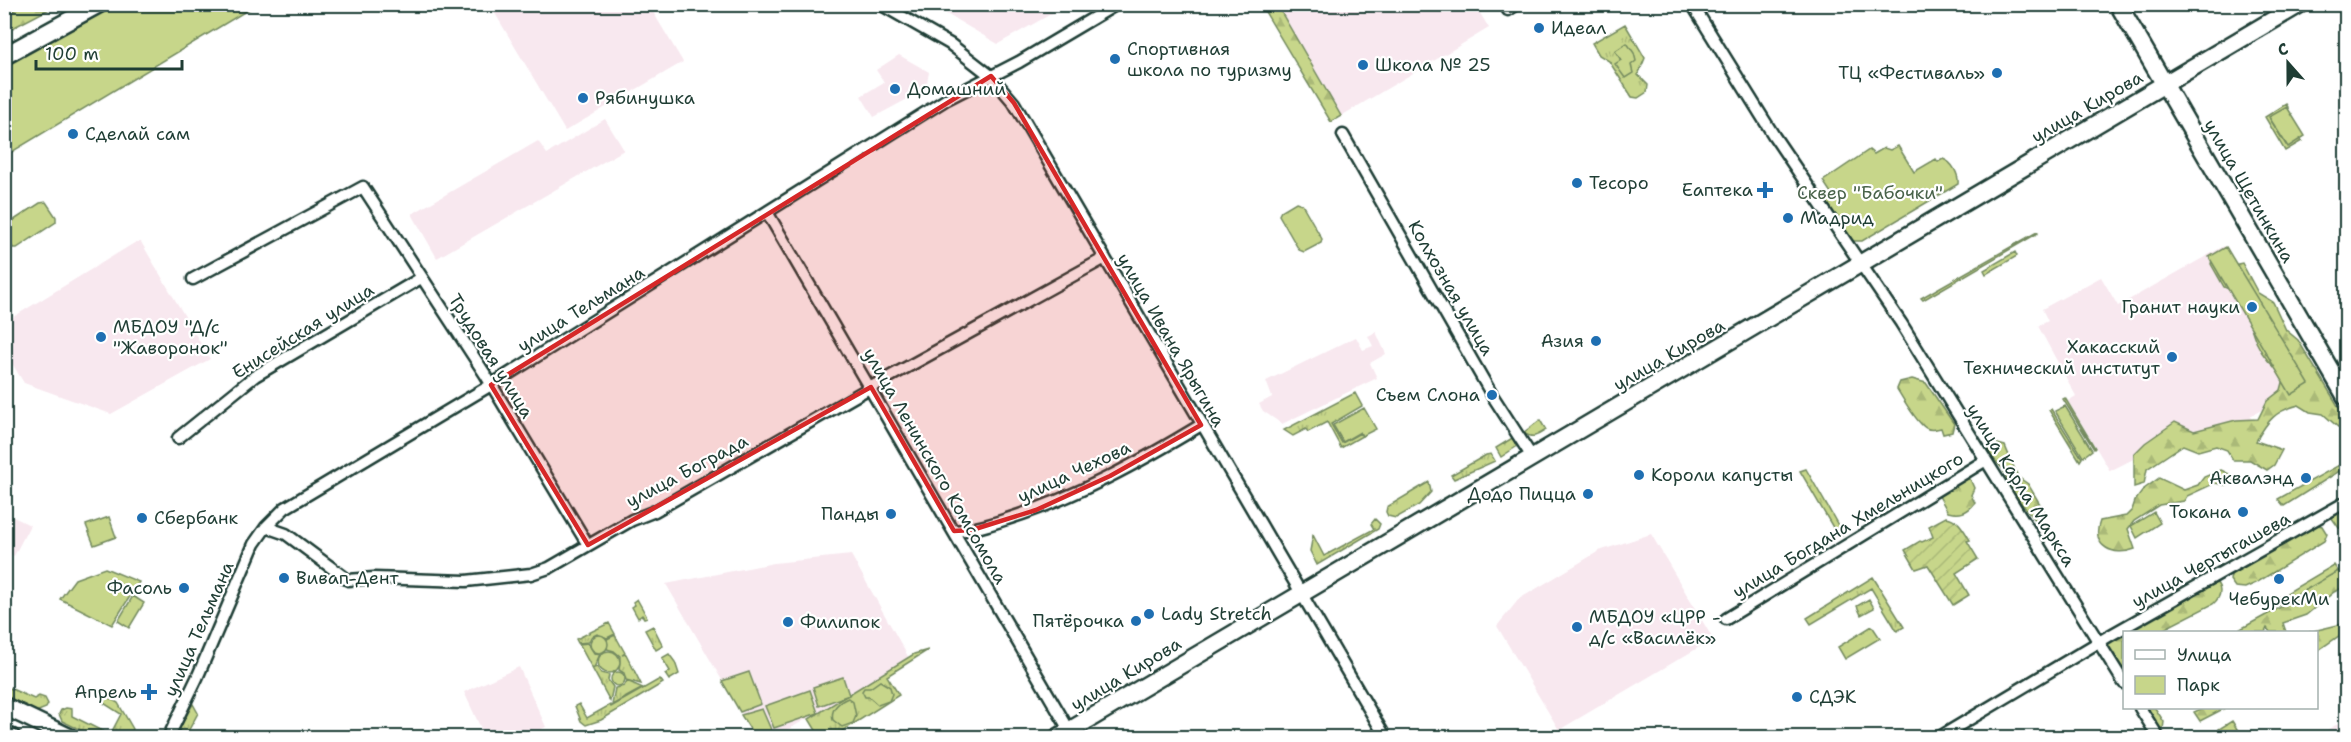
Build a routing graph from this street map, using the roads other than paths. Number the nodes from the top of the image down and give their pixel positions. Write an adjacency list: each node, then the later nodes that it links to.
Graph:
1 (99, 4): 7 (main road)
2 (880, 4): 8 (street, улица Ивана Ярыгина)
3 (1117, 4): 8 (street, улица Тельмана)
4 (1692, 4): 13 (street, улица Карла Маркса)
5 (2118, 4): 9 (main road, улица Щетинкина)
6 (2300, 4): 9 (main road, улица Кирова)
7 (4, 56)
8 (991, 76): 11 (street, улица Тельмана); 12 (street, улица Ивана Ярыгина)
9 (2165, 84): 13 (main road, улица Кирова); 18 (main road, улица Щетинкина)
10 (1343, 135): 21 (street, Колхозная улица)
11 (767, 212): 16 (street, улица Тельмана); 17 (street, улица Ленинского Комсомола)
12 (1105, 258): 17 (street, улица Бограда); 19 (street, улица Ивана Ярыгина)
13 (1861, 264): 21 (main road, улица Кирова); 22 (street, улица Карла Маркса)
14 (421, 278): 15 (street, Трудовая улица); 16 (street, Трудовая улица); 20 (street, Енисейская улица)
15 (193, 279)
16 (492, 385): 24 (street, улица Тельмана); 26 (street, Трудовая улица)
17 (871, 387): 25 (street, улица Ленинского Комсомола); 26 (street, улица Бограда)
18 (2346, 396)
19 (1201, 425): 25 (street, улица Чехова); 27 (street, улица Ивана Ярыгина)
20 (178, 438)
21 (1532, 457): 27 (main road, улица Кирова)
22 (1986, 460): 28 (street, улица Богдана Хмельницкого); 29 (street, улица Карла Маркса)
23 (2346, 502): 29 (street, улица Чертыгашева)
24 (266, 527): 26 (street, улица Бограда); 37 (street, улица Тельмана)
25 (954, 531): 34 (street, улица Ленинского Комсомола)
26 (588, 545)
27 (1301, 593): 34 (main road, улица Кирова); 38 (street, улица Ивана Ярыгина)
28 (1726, 619)
29 (2099, 642): 30 (street, улица Карла Маркса); 39 (street, улица Чертыгашева)
30 (2123, 681)
31 (4, 706): 36 (main road)
32 (2141, 709): 40 (street)
33 (4, 734): 35 (main road)
34 (1067, 735)
35 (12, 738)
36 (71, 738)
37 (168, 738)
38 (1386, 738)
39 (1938, 738)
40 (2159, 738)

